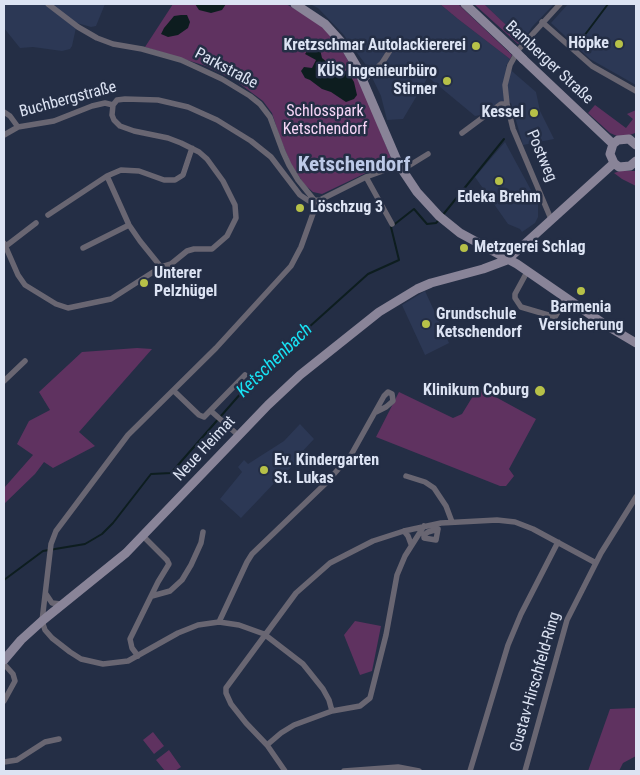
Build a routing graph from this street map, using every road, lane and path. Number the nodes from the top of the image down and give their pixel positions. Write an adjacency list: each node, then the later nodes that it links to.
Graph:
1 (48, 4): 24 (street, Parkstraße)
2 (295, 4): 7 (street)
3 (465, 4): 16 (street, Bamberger Straße, bridge)
4 (560, 4): 5 (street, Postweg)
5 (542, 22): 8 (street); 9 (street, Postweg)
6 (389, 52): 7 (street)
7 (363, 81): 21 (street)
8 (636, 91)
9 (507, 104): 13 (street); 26 (street, Postweg)
10 (113, 105): 12 (street, Buchbergstraße); 17 (street); 24 (street, Buchbergstraße)
11 (4, 112): 12 (street)
12 (18, 127): 14 (street, Buchbergstraße)
13 (462, 133)
14 (4, 135)
15 (635, 142): 16 (street)
16 (614, 144): 20 (street)
17 (192, 148): 22 (street); 34 (street)
18 (428, 154): 21 (street)
19 (636, 162): 20 (street)
20 (614, 163): 26 (street)
21 (401, 168): 23 (street); 32 (street)
22 (107, 176): 25 (street); 29 (street)
23 (366, 177): 24 (street); 28 (street)
24 (315, 201): 42 (street)
25 (48, 215)
26 (551, 219): 33 (street)
27 (36, 223): 30 (street)
28 (392, 224)
29 (129, 225): 31 (street); 34 (street)
30 (5, 245): 34 (street)
31 (83, 248)
32 (491, 251): 33 (street); 35 (street)
33 (507, 260): 35 (street, Neue Heimat); 36 (street)
34 (161, 267)
35 (490, 267): 45 (street, Neue Heimat)
36 (528, 272): 37 (street); 37 (street)
37 (566, 298): 38 (street)
38 (636, 343)
39 (25, 361): 41 (street)
40 (245, 375): 44 (street)
41 (4, 381)
42 (174, 391): 44 (street); 56 (street)
43 (376, 412): 60 (street)
44 (213, 413): 45 (street)
45 (238, 435): 52 (street, Neue Heimat)
46 (406, 476): 48 (street)
47 (636, 497): 55 (street, Gustav-Hirschfeld-Ring)
48 (452, 522): 49 (street); 53 (street)
49 (424, 526): 50 (street); 54 (street)
50 (404, 531): 54 (street); 61 (street)
51 (203, 532): 57 (street)
52 (143, 536): 57 (street); 58 (street, Neue Heimat)
53 (558, 542): 55 (street); 73 (street)
54 (411, 544): 66 (street)
55 (596, 563): 74 (street, Gustav-Hirschfeld-Ring)
56 (45, 593): 58 (street); 59 (street)
57 (152, 596): 62 (street)
58 (63, 604): 59 (street, Neue Heimat)
59 (42, 621): 62 (street); 63 (street, Neue Heimat)
60 (219, 622): 61 (street); 62 (street)
61 (264, 634): 66 (street); 68 (street)
62 (138, 656)
63 (4, 660)
64 (4, 664): 65 (street)
65 (4, 701)
66 (332, 712): 68 (street)
67 (60, 739): 69 (street)
68 (267, 745): 70 (street)
69 (4, 762)
70 (285, 771)
71 (344, 771): 72 (street)
72 (419, 771)
73 (470, 771)
74 (525, 771)

